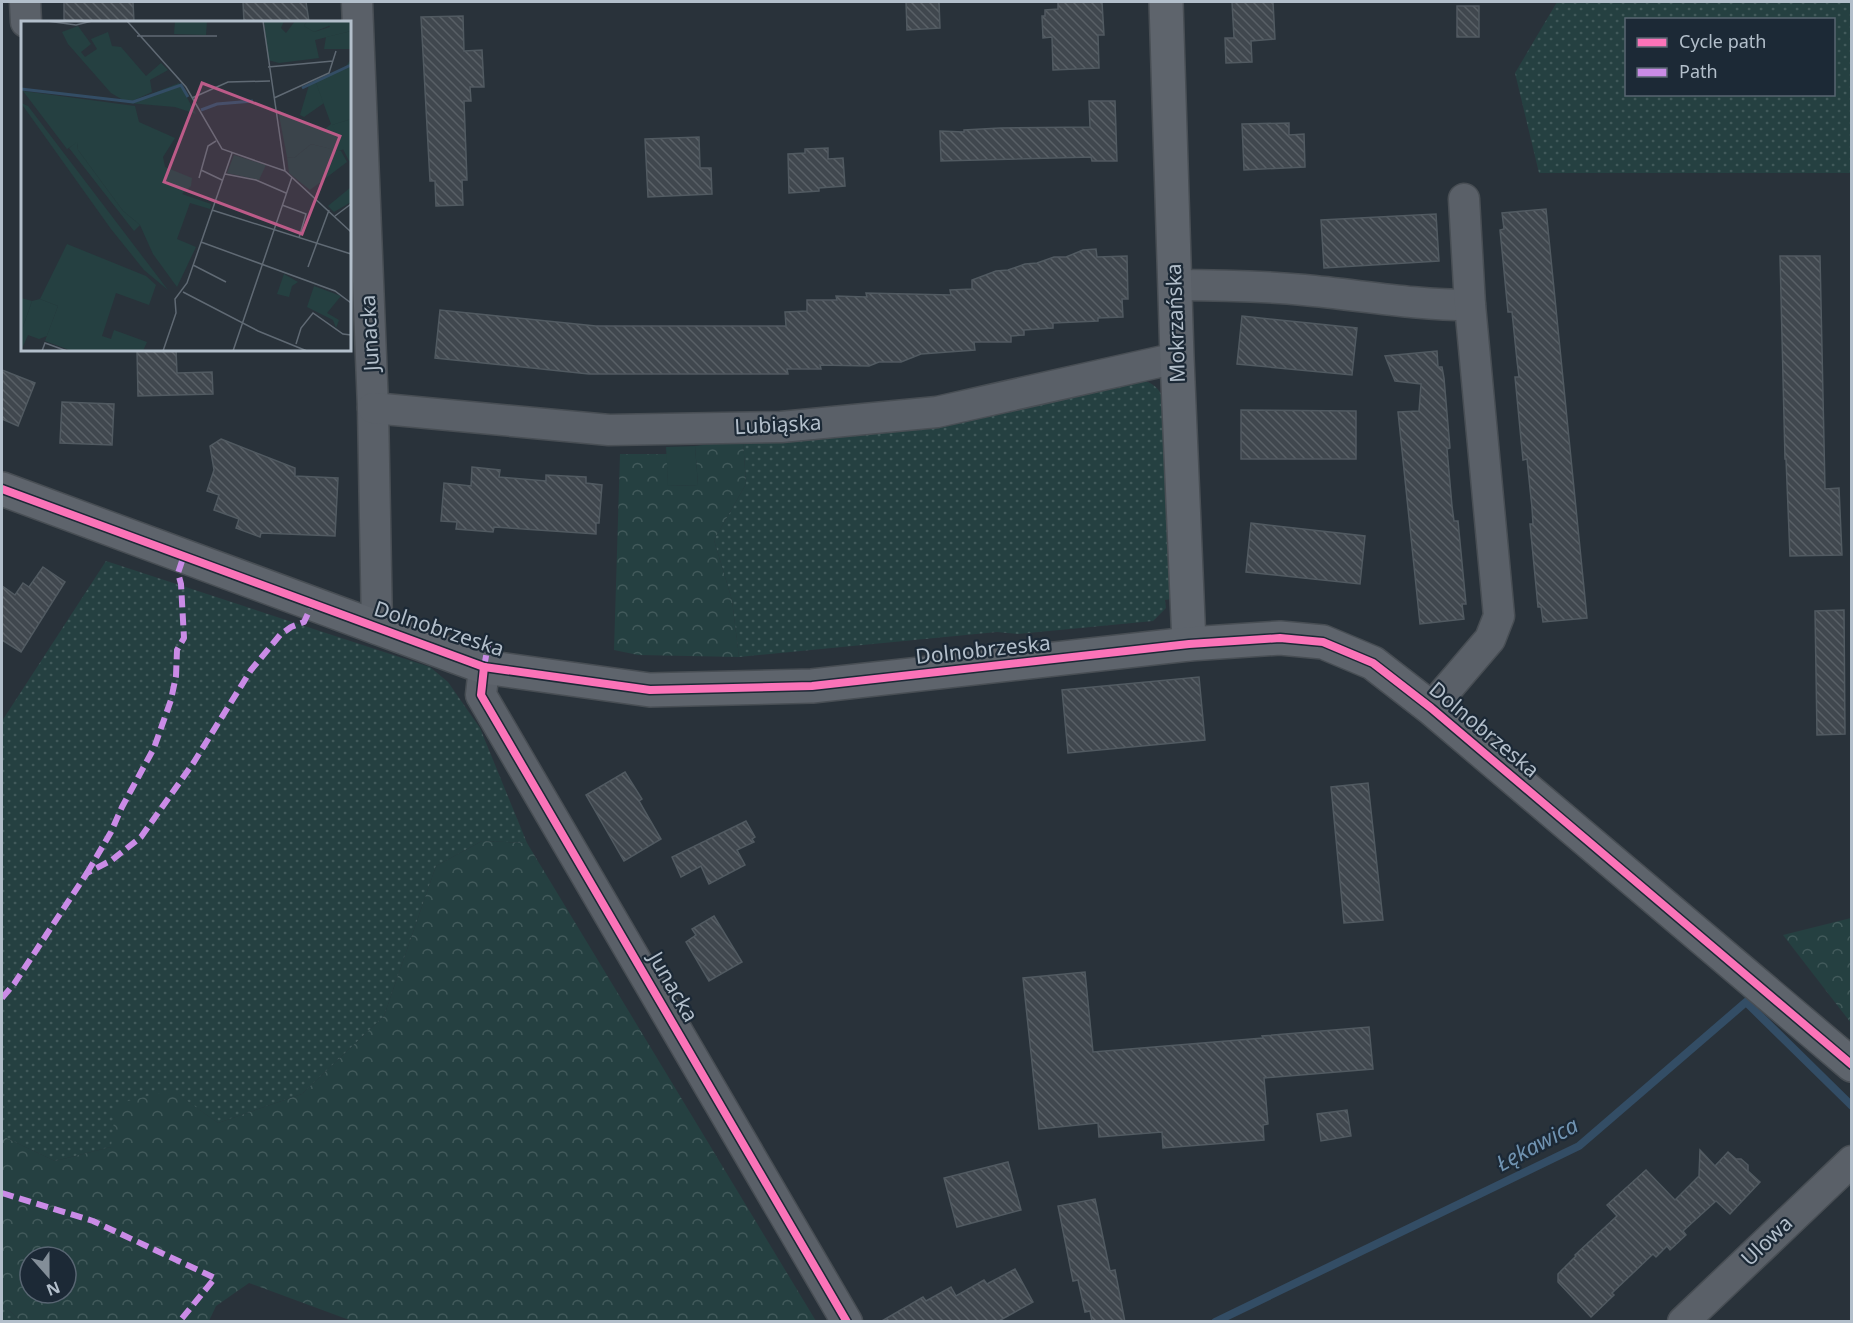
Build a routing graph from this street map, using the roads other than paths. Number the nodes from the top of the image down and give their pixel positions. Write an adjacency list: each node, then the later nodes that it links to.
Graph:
1 (25, 2): 4 (street)
2 (357, 2): 6 (street, Junacka)
3 (1166, 2): 7 (street, Mokrzańska)
4 (26, 21)
5 (1464, 199): 8 (street)
6 (358, 251): 10 (street, Junacka)
7 (1174, 285): 8 (street); 9 (street, Mokrzańska)
8 (1470, 305): 15 (street)
9 (1177, 358): 10 (street, Lubiąska); 13 (street, Mokrzańska)
10 (373, 408): 12 (street, Junacka)
11 (2, 489): 12 (street, Dolnobrzeska)
12 (378, 629): 14 (street, Dolnobrzeska)
13 (1189, 644): 14 (street, Dolnobrzeska); 15 (street, Dolnobrzeska)
14 (484, 667): 18 (street, Junacka)
15 (1431, 708): 16 (street, Dolnobrzeska)
16 (1851, 1065)
17 (1851, 1161): 19 (street, Ulowa)
18 (847, 1322)
19 (1683, 1322)

